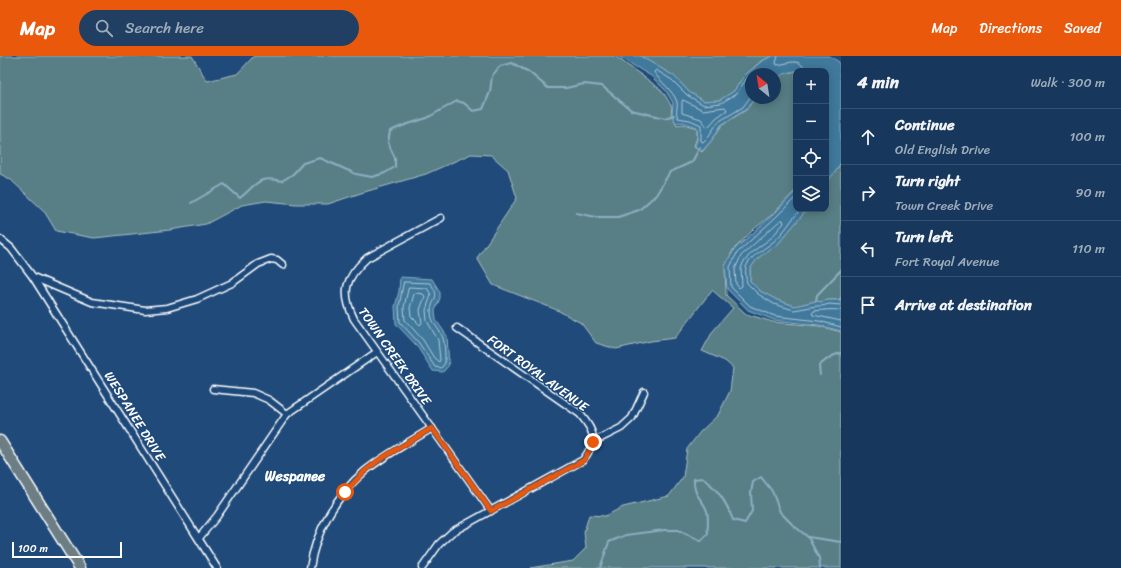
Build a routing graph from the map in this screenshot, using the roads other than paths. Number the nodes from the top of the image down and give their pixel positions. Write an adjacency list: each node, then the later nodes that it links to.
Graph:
1 (440, 218): 6 (street, TOWN CREEK DRIVE)
2 (0, 239): 4 (street, WESPANEE DRIVE)
3 (283, 265): 4 (street)
4 (33, 276): 14 (street, WESPANEE DRIVE)
5 (457, 328): 11 (street, FORT ROYAL AVENUE)
6 (377, 352): 9 (street); 10 (street, TOWN CREEK DRIVE)
7 (213, 389): 9 (street)
8 (644, 392): 11 (street)
9 (287, 414): 14 (street)
10 (432, 428): 13 (street, TOWN CREEK DRIVE); 17 (street)
11 (593, 442): 13 (street)
12 (1, 445): 15 (main road)
13 (491, 511): 18 (street)
14 (199, 538): 16 (street, WESPANEE DRIVE)
15 (80, 568)
16 (217, 568)
17 (310, 568)
18 (422, 568)

